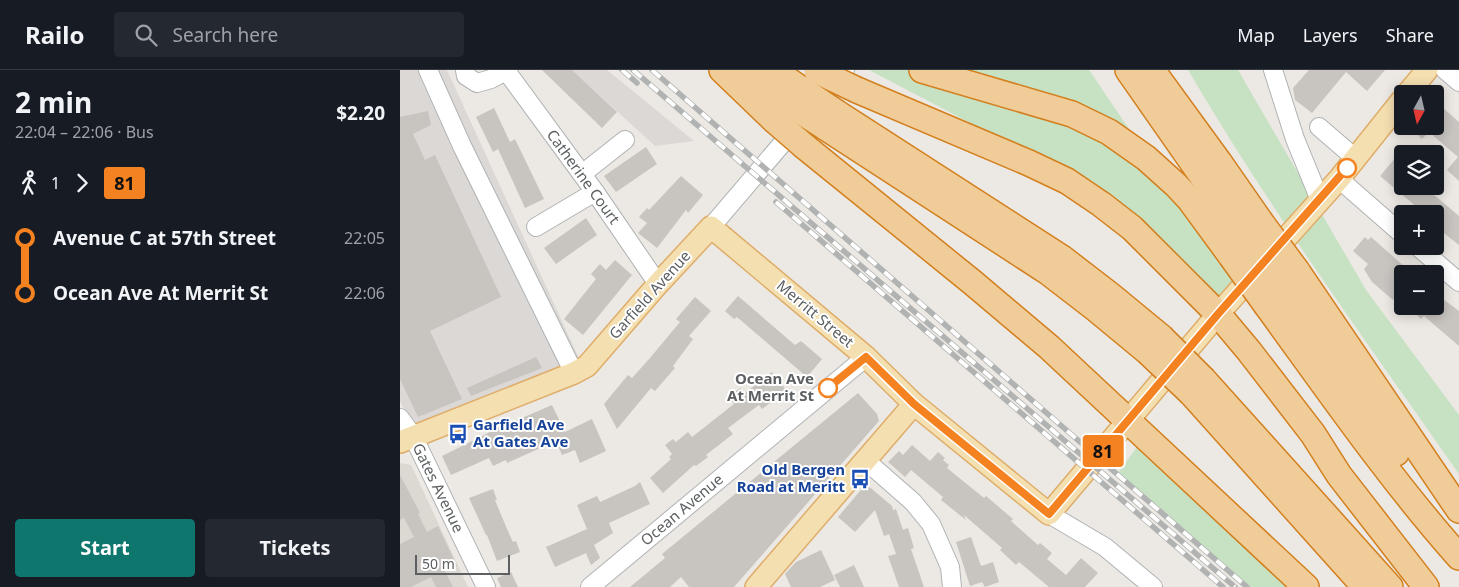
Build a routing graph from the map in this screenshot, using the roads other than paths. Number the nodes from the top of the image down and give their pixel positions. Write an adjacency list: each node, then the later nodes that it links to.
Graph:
1 (428, 70): 37 (street)
2 (466, 70): 12 (street, Catherine Court)
3 (722, 70): 17 (highway)
4 (739, 70): 17 (highway)
5 (773, 70): 17 (highway)
6 (922, 70): 30 (highway)
7 (1128, 70): 30 (highway)
8 (1152, 70): 22 (highway)
9 (1170, 70): 22 (highway)
10 (1427, 70): 16 (main road)
11 (1445, 70): 15 (street)
12 (508, 71): 23 (street, Catherine Court)
13 (1271, 72): 26 (street)
14 (851, 80): 17 (highway, bridge); 28 (street, Garfield Avenue); 35 (highway)
15 (1459, 82)
16 (1415, 85)
17 (799, 91): 38 (highway, bridge); 41 (highway, bridge)
18 (1394, 110): 21 (main road)
19 (1319, 127): 21 (street)
20 (625, 140): 23 (street)
21 (1355, 158): 24 (main road)
22 (1219, 162): 30 (highway)
23 (582, 174): 25 (street, Catherine Court)
24 (1338, 179): 26 (main road); 29 (street)
25 (595, 192): 27 (street); 33 (street, Catherine Court)
26 (1320, 200): 35 (main road)
27 (536, 227)
28 (712, 227): 33 (main road, Garfield Avenue); 36 (main road, Merritt Street)
29 (1394, 227)
30 (1246, 239): 34 (highway, bridge); 34 (highway, bridge)
31 (1428, 255): 32 (street)
32 (1459, 282)
33 (658, 284): 37 (main road, Garfield Avenue)
34 (1282, 289): 45 (highway); 47 (highway); 48 (highway)
35 (1218, 314): 41 (main road); 42 (highway)
36 (866, 357): 39 (main road, Merritt Street); 51 (street, Ocean Avenue)
37 (574, 373): 43 (main road, Garfield Avenue)
38 (1198, 386): 55 (highway); 56 (highway)
39 (914, 404): 44 (main road); 46 (main road, Merritt Street)
40 (400, 418): 43 (street, Gates Avenue)
41 (1129, 421): 46 (main road); 54 (highway)
42 (1313, 434): 57 (highway); 58 (highway)
43 (407, 439): 50 (street, Gates Avenue)
44 (865, 460): 49 (main road); 52 (street)
45 (1459, 510)
46 (1049, 514): 53 (street, Merritt Street)
47 (1459, 542)
48 (1459, 556)
49 (763, 584)
50 (486, 587)
51 (590, 587)
52 (952, 587)
53 (1153, 587)
54 (1306, 587)
55 (1365, 587)
56 (1390, 587)
57 (1426, 587)
58 (1441, 587)

